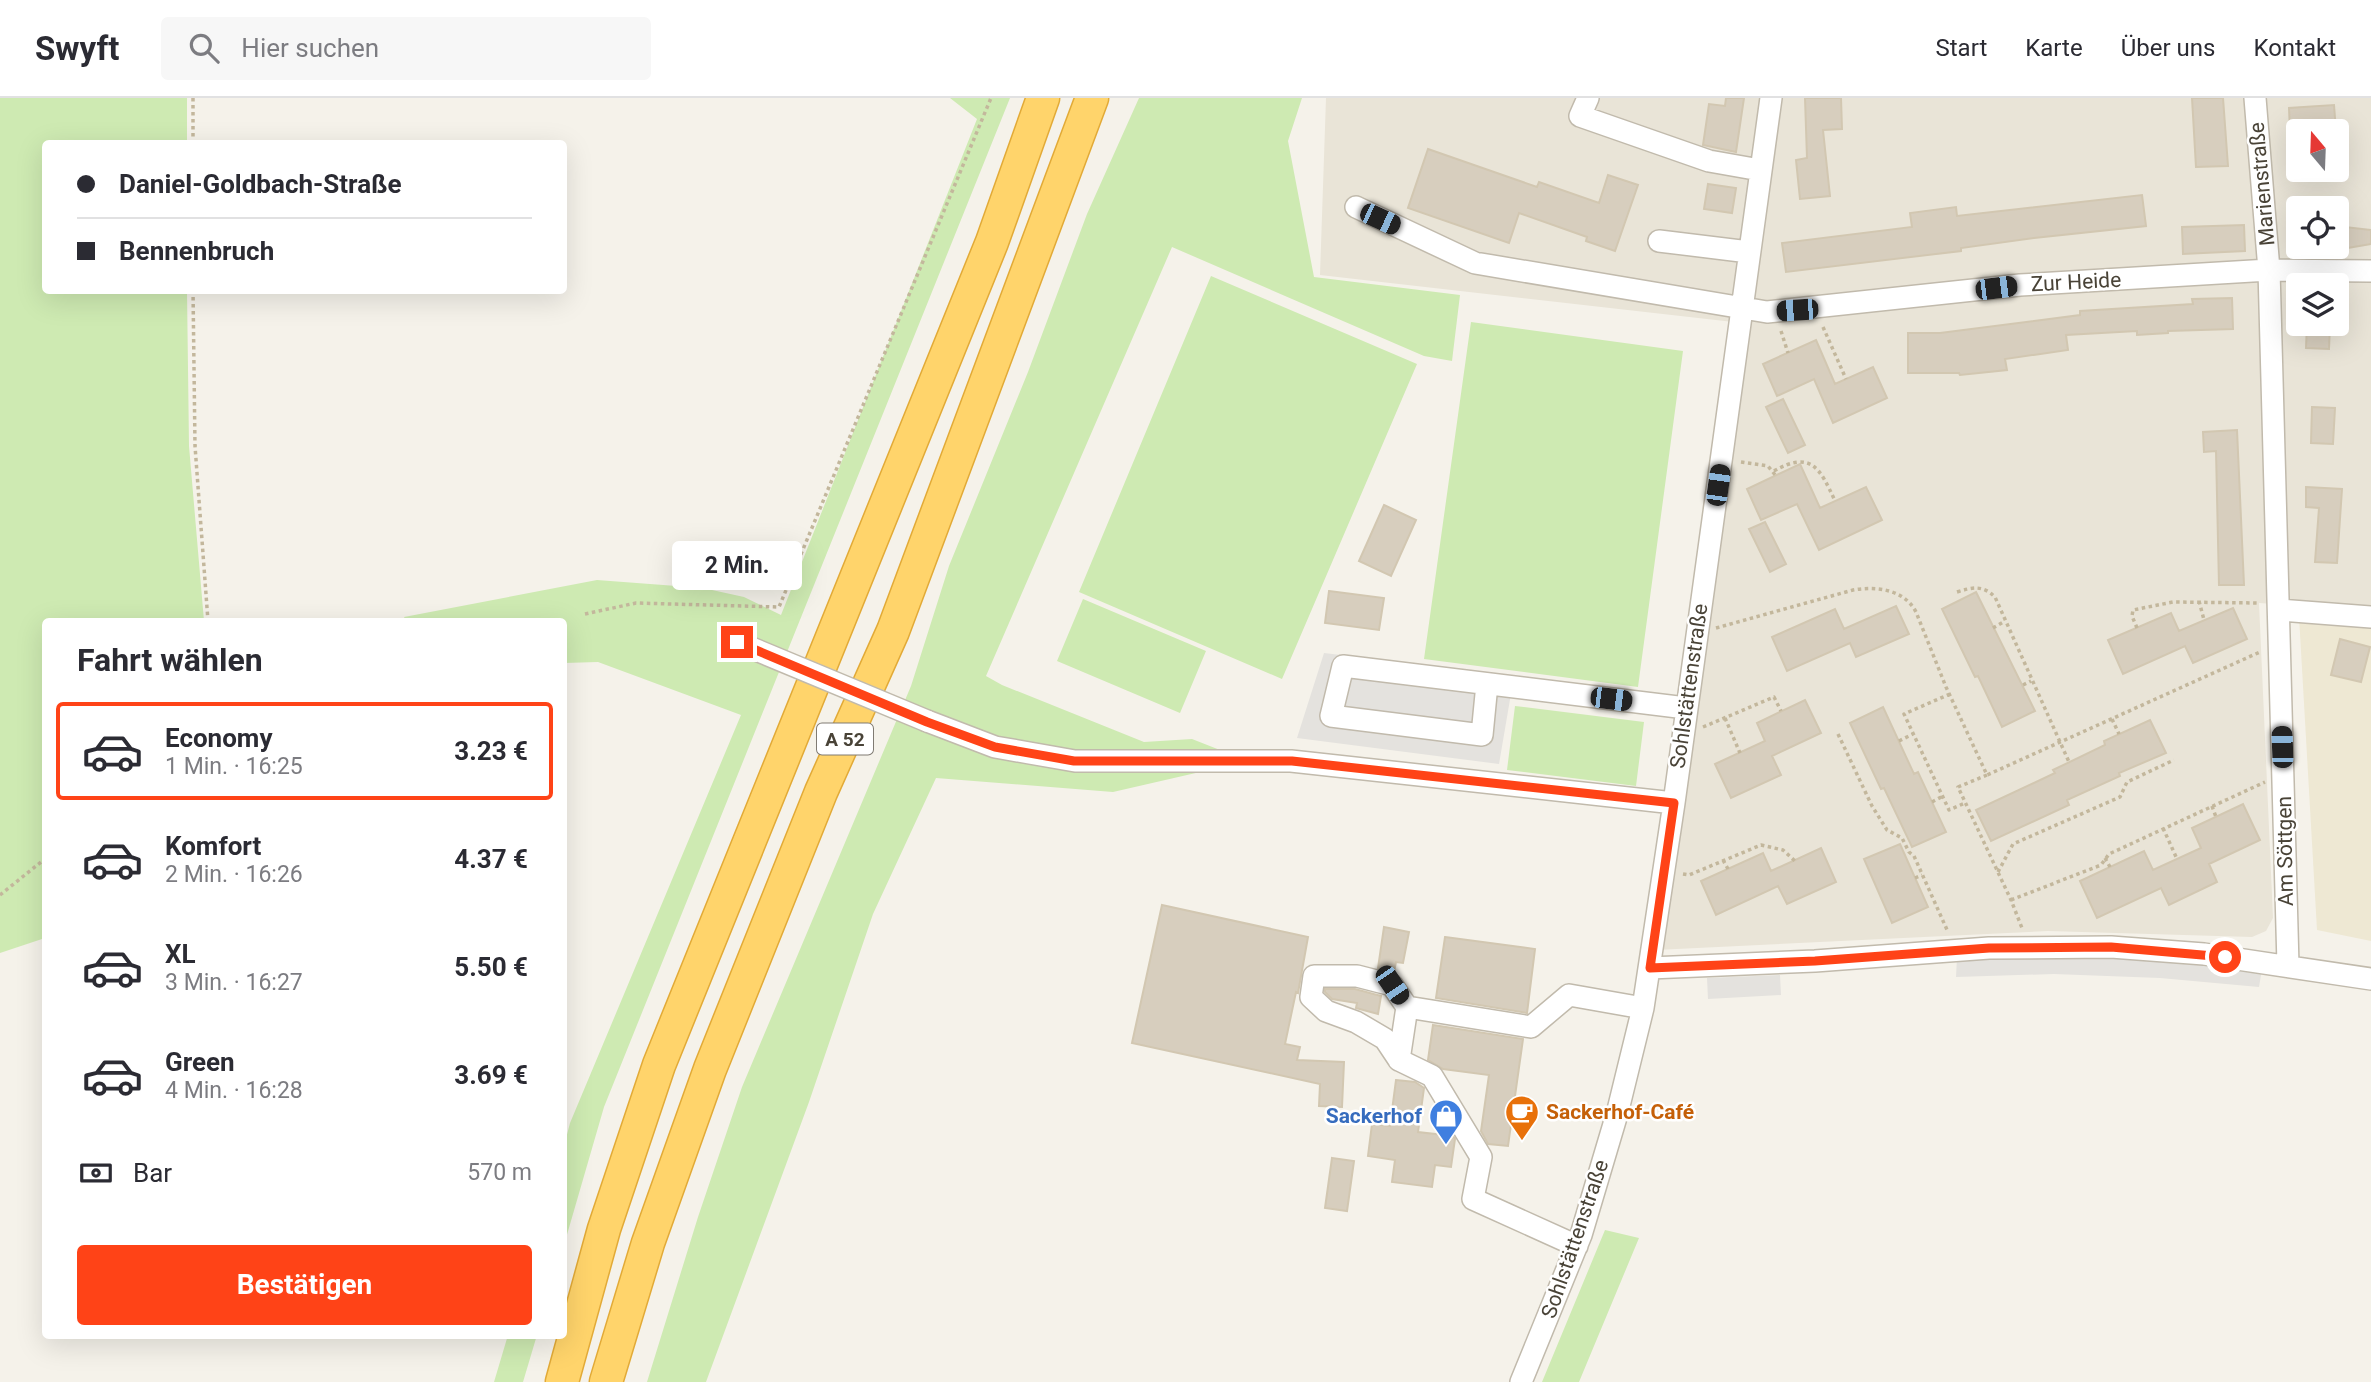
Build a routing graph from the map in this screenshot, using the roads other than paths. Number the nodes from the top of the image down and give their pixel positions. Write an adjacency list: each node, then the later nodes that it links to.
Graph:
1 (1043, 98): 26 (highway, A 52)
2 (1092, 98): 27 (highway, A 52)
3 (1588, 98): 6 (street)
4 (1771, 98): 6 (street, Sohlstättenstraße)
5 (2255, 98): 10 (street, Marienstraße)
6 (1760, 170): 9 (street, Sohlstättenstraße)
7 (1356, 207): 12 (street, Zur Heide)
8 (1659, 241): 9 (street)
9 (1749, 252): 12 (street, Sohlstättenstraße)
10 (2269, 270): 11 (street, Zur Heide); 12 (street, Zur Heide); 13 (street, Am Söttgen)
11 (2371, 271)
12 (1741, 308): 17 (street, Sohlstättenstraße)
13 (2279, 607): 14 (street); 19 (street, Am Söttgen)
14 (2371, 617)
15 (737, 642): 18 (street, bridge)
16 (1488, 684): 16 (street); 17 (street)
17 (1686, 708): 18 (street, Sohlstättenstraße)
18 (1674, 803): 20 (street, Sohlstättenstraße)
19 (2288, 965): 20 (street); 21 (street)
20 (1650, 968): 23 (street, Sohlstättenstraße)
21 (2371, 979)
22 (1407, 1007): 23 (street); 24 (street); 24 (street)
23 (1643, 1008): 25 (street, Sohlstättenstraße)
24 (1399, 1060): 25 (street)
25 (1577, 1246): 28 (street, Sohlstättenstraße)
26 (562, 1382)
27 (606, 1382)
28 (1521, 1382)

